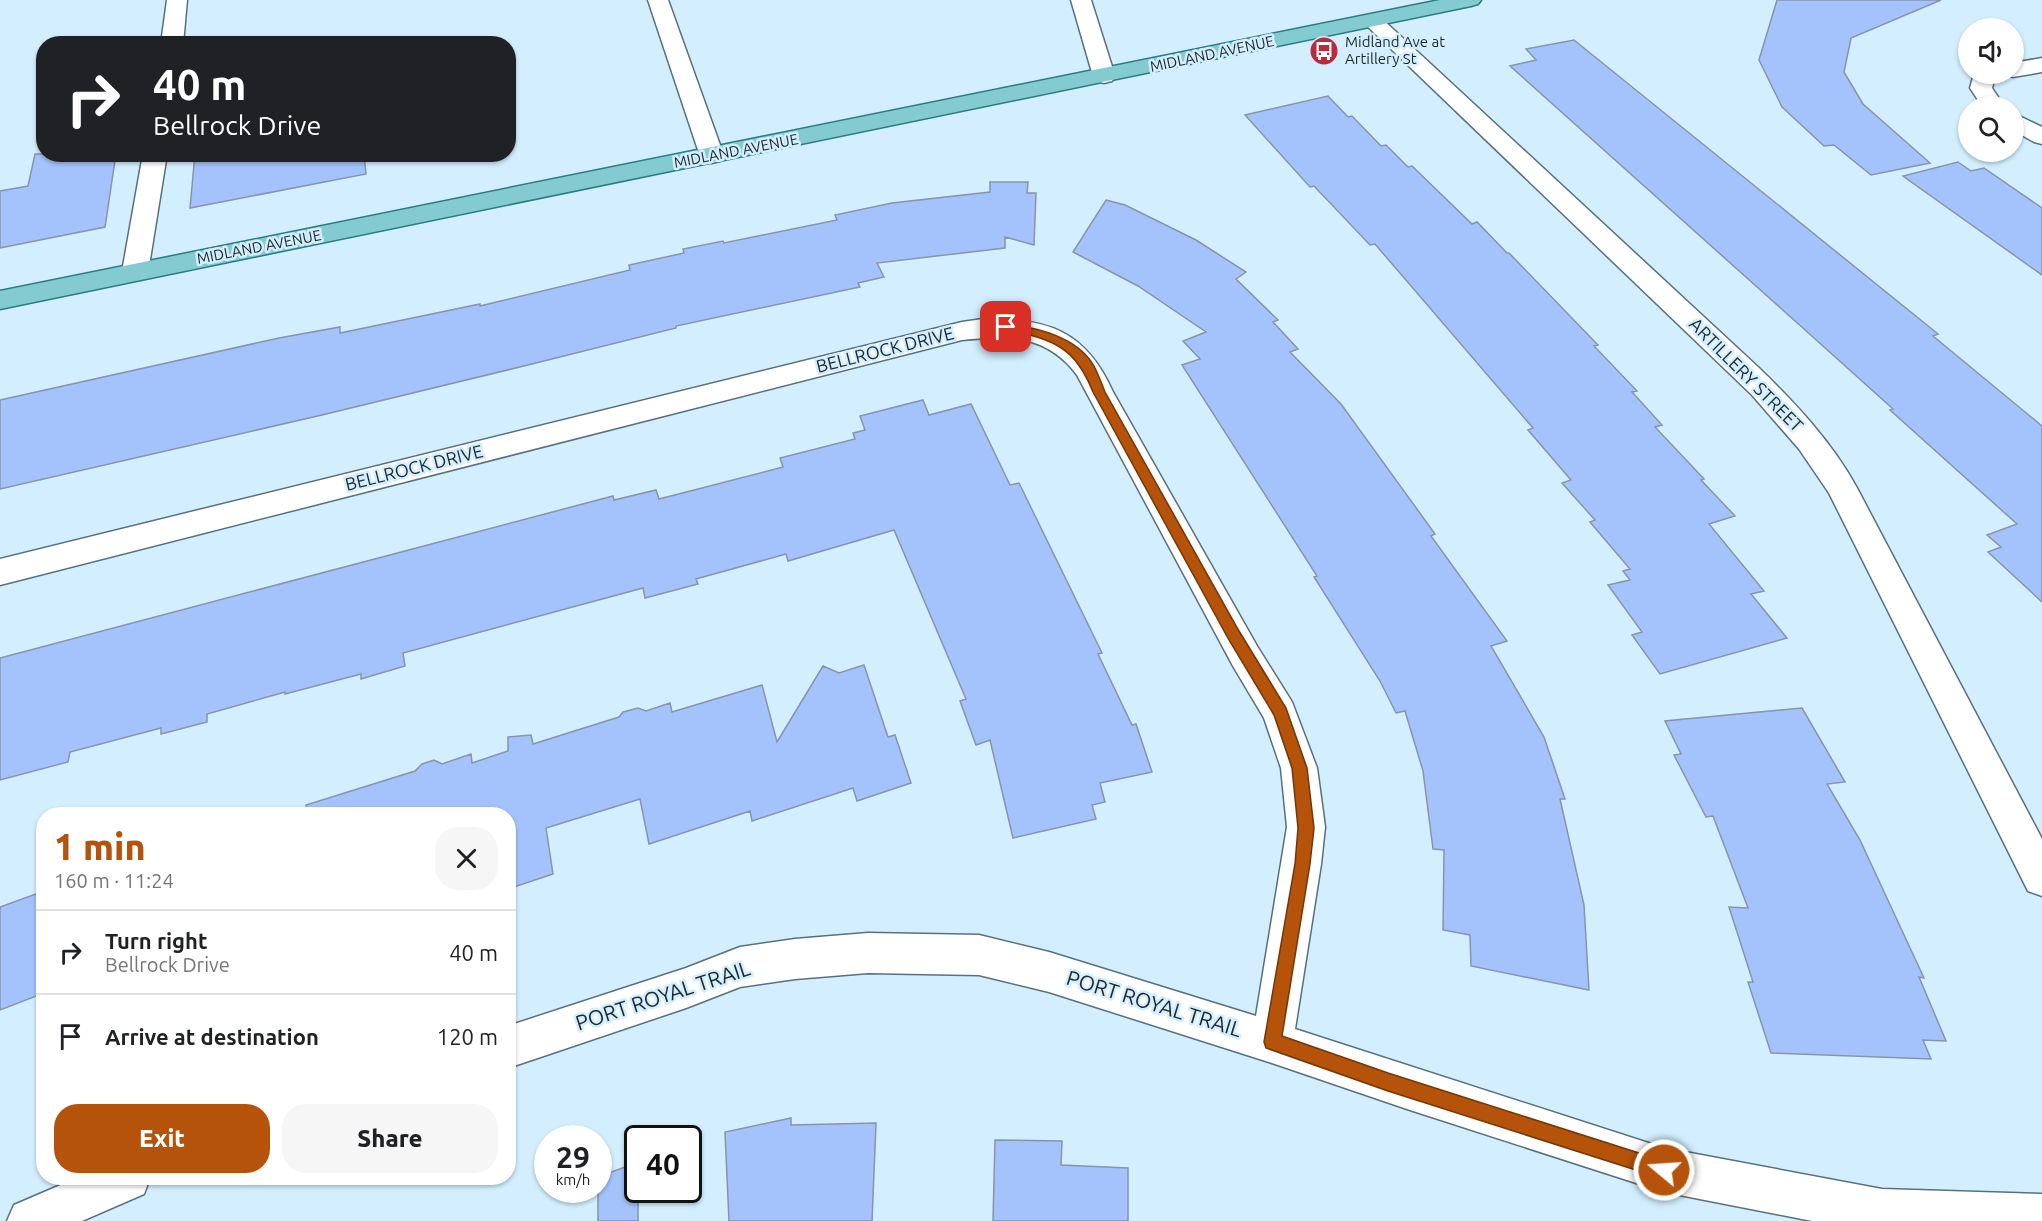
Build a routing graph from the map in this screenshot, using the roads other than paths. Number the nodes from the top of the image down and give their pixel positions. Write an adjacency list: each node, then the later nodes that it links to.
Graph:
1 (177, 0): 6 (street)
2 (658, 0): 12 (street)
3 (1081, 0): 9 (street)
4 (1471, 0): 5 (main road, MIDLAND AVENUE)
5 (1373, 21): 9 (main road, MIDLAND AVENUE); 17 (street, ARTILLERY STREET)
6 (172, 36)
7 (2042, 65): 8 (street)
8 (2024, 68)
9 (1104, 76): 12 (main road, MIDLAND AVENUE)
10 (2024, 126): 11 (street)
11 (2042, 137)
12 (712, 156): 14 (main road, MIDLAND AVENUE)
13 (154, 162): 14 (street)
14 (135, 272): 15 (main road, MIDLAND AVENUE)
15 (0, 300)
16 (0, 572): 18 (street, BELLROCK DRIVE)
17 (2042, 878)
18 (1272, 1042): 19 (street, PORT ROYAL TRAIL); 21 (street, PORT ROYAL TRAIL)
19 (516, 1044)
20 (112, 1185): 22 (street)
21 (2042, 1217)
22 (30, 1221)

